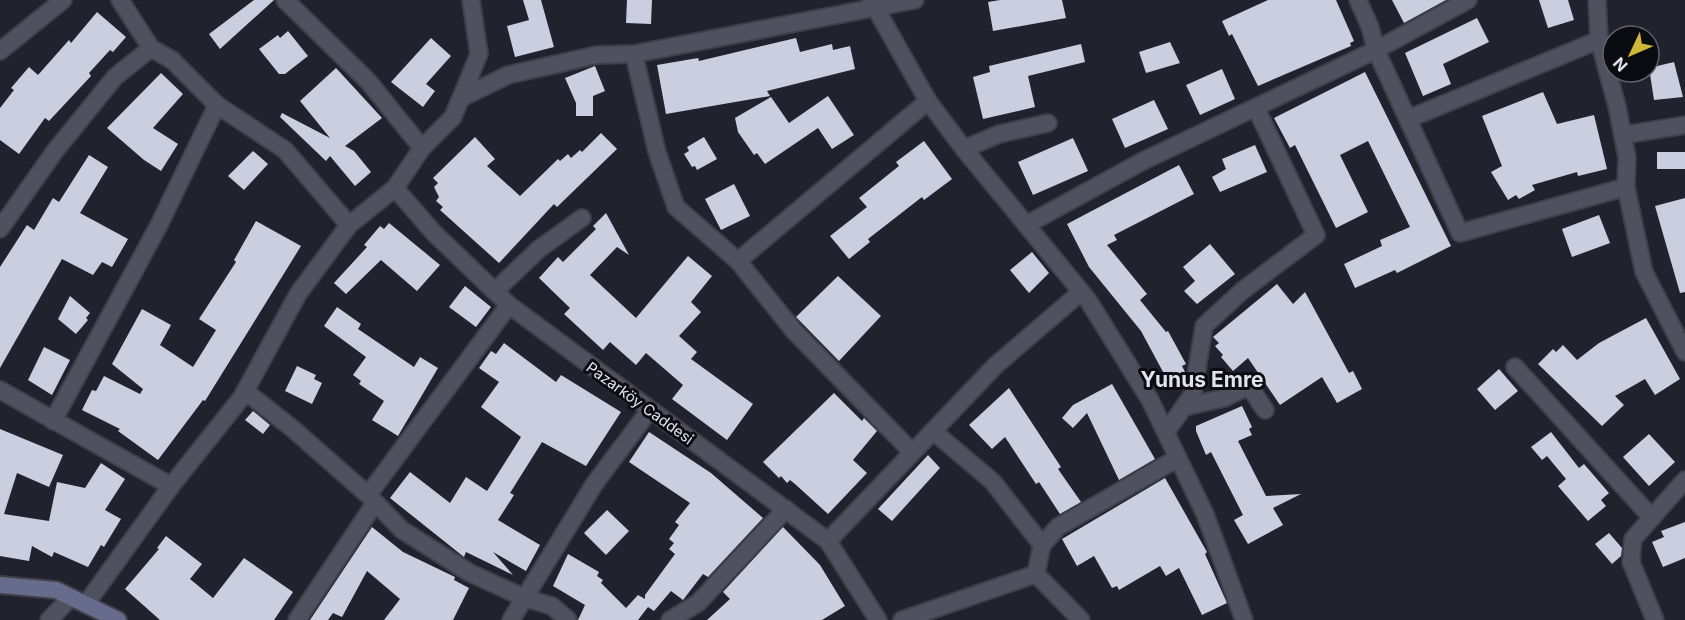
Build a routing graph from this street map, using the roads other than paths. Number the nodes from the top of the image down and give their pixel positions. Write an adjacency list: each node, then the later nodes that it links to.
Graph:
1 (63, 0): 13 (street)
2 (120, 0): 11 (street)
3 (285, 0): 23 (street)
4 (471, 0): 15 (street)
5 (915, 0): 9 (street)
6 (1358, 0): 12 (street)
7 (1468, 0): 12 (street)
8 (1597, 0): 10 (street)
9 (872, 4): 14 (street); 16 (street)
10 (1599, 40): 19 (street); 22 (street)
11 (152, 48): 17 (street); 30 (street)
12 (1376, 50): 18 (street); 19 (street)
13 (0, 51)
14 (634, 54): 15 (street); 31 (street)
15 (461, 98): 23 (street)
16 (928, 101): 24 (street); 31 (street)
17 (217, 105): 28 (street); 42 (street)
18 (1256, 108): 29 (street); 39 (street)
19 (1408, 119): 25 (street)
20 (1048, 123): 24 (street)
21 (1685, 125): 22 (street)
22 (1623, 135): 25 (street)
23 (422, 148): 26 (street)
24 (964, 149): 29 (street)
25 (1626, 187): 35 (street)
26 (395, 188): 28 (street); 32 (street, Pazarköy Caddesi)
27 (582, 218): 32 (street)
28 (349, 225): 38 (street)
29 (1026, 225): 33 (street)
30 (0, 229)
31 (738, 261): 45 (street)
32 (495, 291): 34 (street, Pazarköy Caddesi)
33 (1081, 292): 43 (street); 44 (street)
34 (509, 305): 41 (street, Pazarköy Caddesi); 49 (street)
35 (1684, 346)
36 (1515, 367): 51 (street)
37 (0, 390): 42 (street)
38 (245, 391): 48 (street); 49 (street)
39 (1184, 407): 40 (street); 44 (street)
40 (1265, 410)
41 (649, 411): 50 (street, Pazarköy Caddesi); 56 (street)
42 (53, 421): 48 (street)
43 (933, 431): 45 (street); 53 (street)
44 (1166, 432): 46 (street)
45 (912, 452): 52 (street)
46 (1178, 458): 53 (street); 67 (street)
47 (1685, 480): 51 (street)
48 (171, 486): 57 (street)
49 (372, 499): 56 (street); 61 (street)
50 (786, 509): 52 (street, Pazarköy Caddesi); 64 (street)
51 (1652, 518): 68 (street)
52 (828, 541): 58 (street, Pazarköy Caddesi)
53 (1042, 545): 54 (street)
54 (1036, 574): 65 (street); 66 (street)
55 (0, 585): 57 (main road)
56 (525, 598): 62 (street); 63 (street)
57 (79, 600): 59 (street); 60 (main road)
58 (872, 618)
59 (49, 620)
60 (118, 620)
61 (297, 620)
62 (512, 620)
63 (568, 620)
64 (670, 620)
65 (902, 620)
66 (1081, 620)
67 (1244, 620)
68 (1655, 620)

